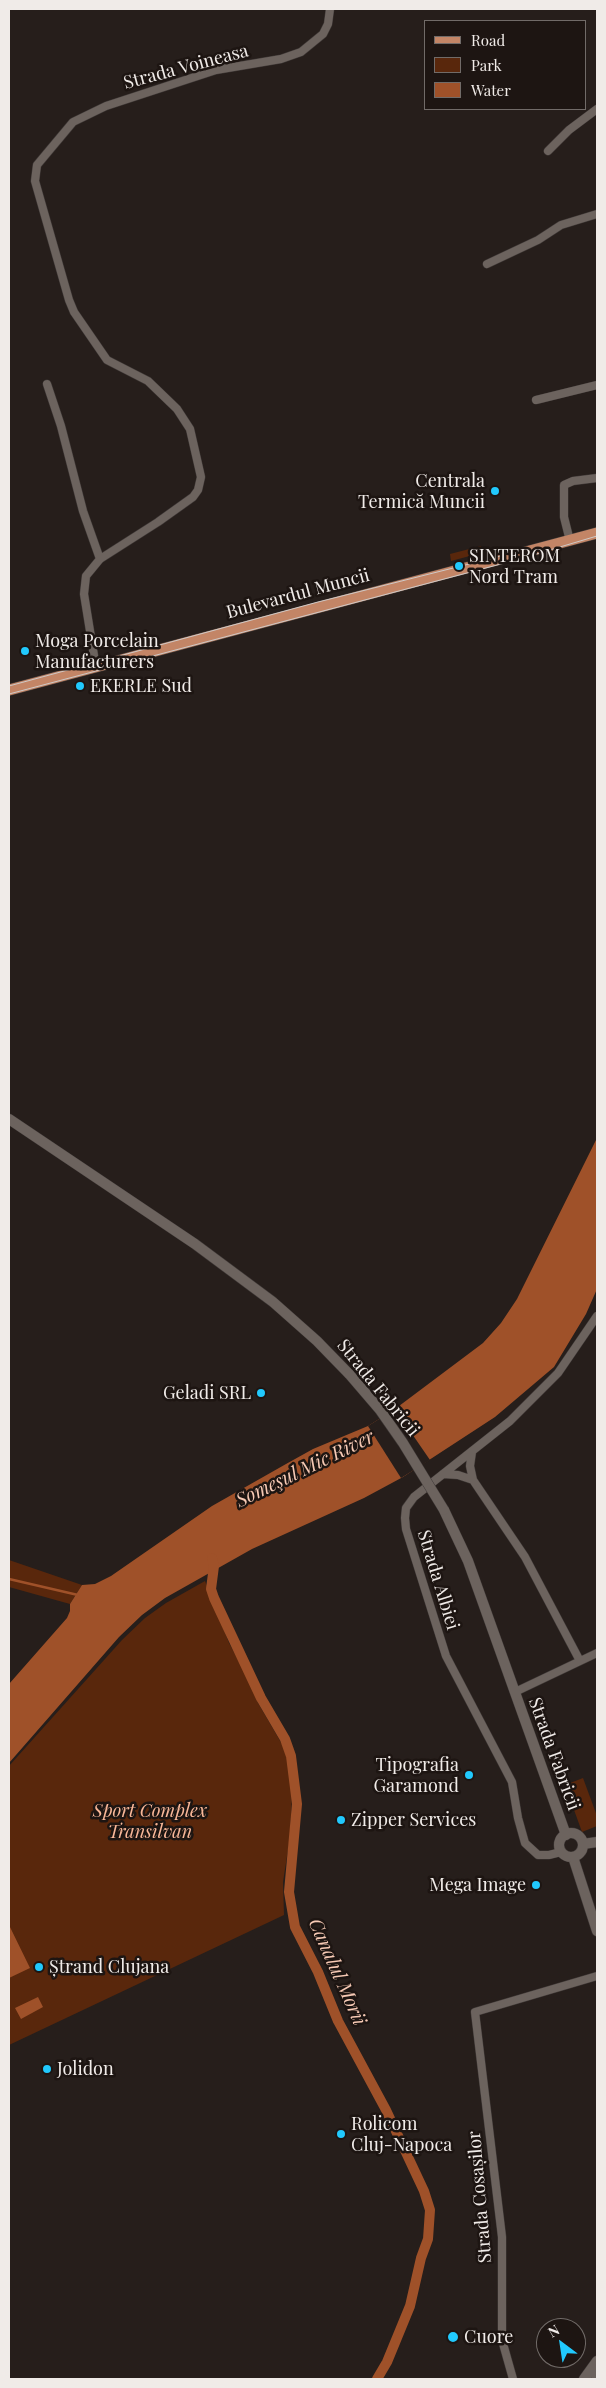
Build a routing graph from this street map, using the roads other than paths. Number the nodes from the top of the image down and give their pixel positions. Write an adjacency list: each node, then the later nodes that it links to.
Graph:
1 (330, 9): 12 (street, Strada Voineasa)
2 (597, 109): 3 (street)
3 (548, 151)
4 (597, 214): 5 (street)
5 (487, 264)
6 (47, 384): 12 (street)
7 (597, 385): 8 (street)
8 (536, 400)
9 (597, 478): 11 (street)
10 (597, 534): 11 (main road, Bulevardul Muncii)
11 (570, 541): 13 (main road, Bulevardul Muncii)
12 (100, 559): 13 (street)
13 (96, 668): 14 (main road, Bulevardul Muncii)
14 (9, 690)
15 (9, 1119): 22 (main road, Strada Fabricii, bridge)
16 (597, 1316): 17 (street, Strada Albiei)
17 (472, 1452): 18 (street, Strada Albiei); 19 (street)
18 (443, 1474): 19 (street); 26 (street, Strada Albiei)
19 (473, 1480): 21 (street)
20 (597, 1653): 21 (street)
21 (580, 1661): 22 (street)
22 (515, 1692): 23 (main road, Strada Fabricii)
23 (566, 1835): 25 (main road); 26 (main road)
24 (597, 1842): 25 (main road)
25 (583, 1844): 27 (main road)
26 (561, 1852): 27 (main road)
27 (573, 1857): 28 (main road)
28 (597, 1931)
29 (597, 1976): 31 (street, Strada Cosașilor)
30 (597, 2363): 32 (main road); 33 (main road); 34 (street)
31 (513, 2379)
32 (584, 2379)
33 (591, 2379)
34 (595, 2379)

